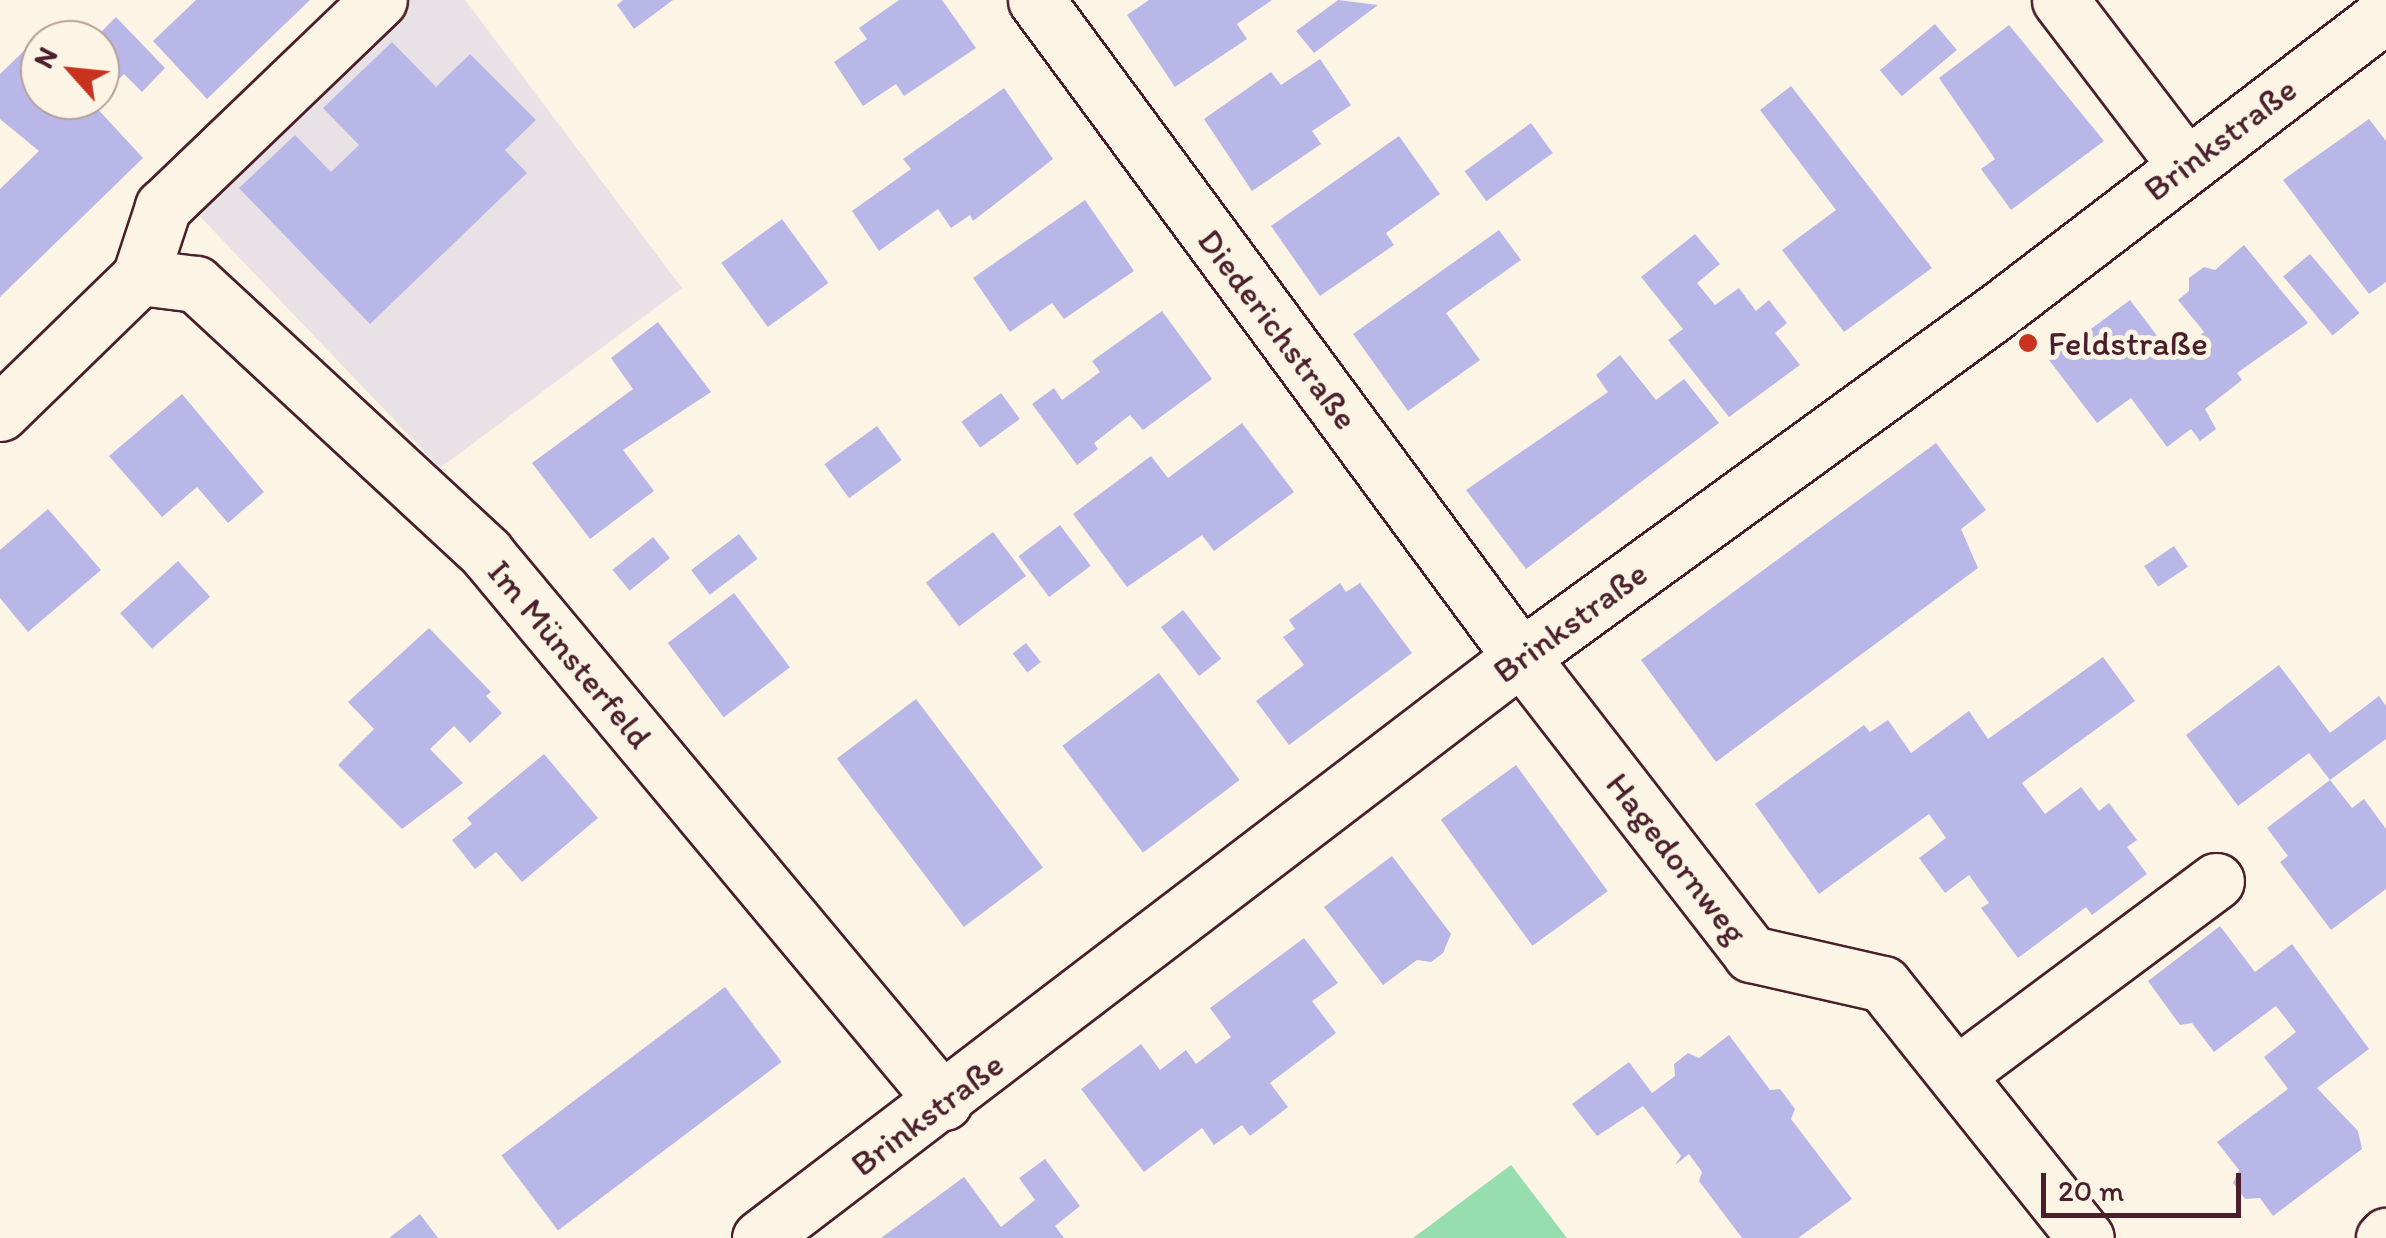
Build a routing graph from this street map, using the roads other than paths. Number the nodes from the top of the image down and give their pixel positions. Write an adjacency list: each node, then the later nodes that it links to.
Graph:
1 (379, 0): 6 (street)
2 (1036, 0): 8 (street, Diederichstraße)
3 (2060, 0): 5 (street)
4 (2378, 36): 5 (street, Brinkstraße)
5 (2185, 164): 8 (street, Brinkstraße)
6 (140, 278): 7 (street); 11 (street, Im Münsterfeld)
7 (0, 413)
8 (1521, 657): 10 (street, Hagedornweg); 11 (street, Brinkstraße)
9 (2216, 882): 10 (street)
10 (1958, 1074): 12 (street, Hagedornweg)
11 (944, 1102): 13 (street, Brinkstraße)
12 (2060, 1226)
13 (760, 1238)

